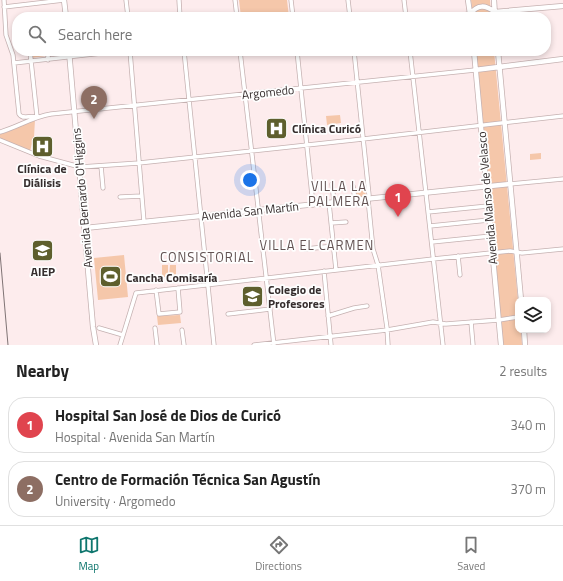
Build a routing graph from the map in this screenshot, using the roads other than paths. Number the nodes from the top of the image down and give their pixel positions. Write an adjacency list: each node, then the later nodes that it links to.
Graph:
1 (4, 0): 12 (street)
2 (64, 0): 12 (street); 13 (main road)
3 (126, 0): 14 (street)
4 (179, 0): 15 (street)
5 (235, 0): 16 (street)
6 (291, 0): 17 (street)
7 (348, 0): 18 (street)
8 (404, 0): 19 (street)
9 (468, 0): 20 (main road)
10 (494, 0): 23 (main road)
11 (563, 6): 24 (main road)
12 (4, 7): 25 (street)
13 (65, 12)
14 (127, 12)
15 (180, 12)
16 (236, 12)
17 (292, 12)
18 (349, 12)
19 (405, 12)
20 (470, 12)
21 (473, 12): 22 (main road)
22 (493, 12)
23 (495, 12)
24 (498, 12)
25 (12, 51)
26 (13, 56): 42 (street)
27 (30, 56): 41 (street)
28 (48, 56): 40 (street)
29 (78, 56): 38 (street)
30 (130, 56): 50 (street)
31 (185, 56): 49 (street)
32 (241, 56): 48 (street)
33 (297, 56): 47 (street)
34 (354, 56): 46 (street)
35 (411, 56): 45 (street)
36 (474, 56): 44 (main road, Avenida Manso de Velasco)
37 (499, 56): 43 (main road, Avenida Manso de Velasco)
38 (70, 57): 40 (street); 51 (main road, Avenida Bernardo O'Higgins)
39 (563, 59): 43 (main road, Argomedo)
40 (48, 60): 41 (street)
41 (31, 61): 42 (street); 53 (street)
42 (14, 63): 53 (street, Argomedo)
43 (500, 66): 44 (main road, Argomedo); 54 (main road, Avenida Manso de Velasco)
44 (475, 70): 45 (street, Argomedo); 55 (main road, Avenida Manso de Velasco)
45 (413, 76): 46 (street, Argomedo); 57 (street)
46 (357, 82): 47 (street, Argomedo); 58 (street)
47 (301, 88): 48 (street, Argomedo); 60 (street)
48 (245, 94): 49 (street, Argomedo); 61 (street)
49 (189, 100): 50 (street, Argomedo); 62 (street)
50 (135, 106): 51 (street, Argomedo); 63 (street)
51 (74, 112): 53 (street, Argomedo); 65 (main road, Avenida Bernardo O'Higgins)
52 (563, 116): 54 (street)
53 (37, 117): 56 (street, Argomedo)
54 (505, 122): 55 (street); 68 (main road, Avenida Manso de Velasco)
55 (480, 125): 57 (street); 70 (main road, Avenida Manso de Velasco)
56 (0, 132)
57 (419, 132): 58 (street); 72 (street)
58 (363, 139): 60 (street); 75 (street)
59 (0, 140): 65 (street)
60 (307, 145): 61 (street); 78 (street)
61 (252, 151): 62 (street); 80 (street)
62 (194, 157): 63 (street); 82 (street)
63 (139, 163): 64 (street); 73 (street)
64 (101, 166): 65 (street); 71 (street)
65 (80, 167): 88 (main road, Avenida Bernardo O'Higgins)
66 (563, 179): 68 (street)
67 (332, 184): 77 (street)
68 (510, 184): 70 (main road, Avenida San Martín); 94 (main road, Avenida Manso de Velasco)
69 (353, 186): 76 (street)
70 (486, 186): 72 (main road, Avenida San Martín); 79 (main road, Avenida Manso de Velasco)
71 (103, 188)
72 (426, 193): 75 (main road, Avenida San Martín); 81 (street)
73 (142, 196): 74 (street); 84 (street)
74 (120, 197)
75 (368, 199): 76 (main road, Avenida San Martín); 98 (street)
76 (355, 200): 77 (main road, Avenida San Martín)
77 (332, 203): 78 (main road, Avenida San Martín); 86 (street)
78 (313, 204): 80 (main road, Avenida San Martín)
79 (488, 206): 81 (street); 83 (main road, Avenida Manso de Velasco)
80 (258, 210): 82 (main road, Avenida San Martín); 102 (street)
81 (428, 212): 87 (street)
82 (201, 216): 84 (main road, Avenida San Martín); 103 (street)
83 (489, 220): 87 (street); 89 (main road, Avenida Manso de Velasco)
84 (144, 222): 88 (main road, Avenida San Martín)
85 (346, 222): 86 (street)
86 (331, 223): 91 (street)
87 (430, 226): 90 (street)
88 (85, 228): 123 (main road, Avenida Bernardo O'Higgins)
89 (490, 236): 90 (street); 95 (main road, Avenida Manso de Velasco)
90 (432, 242): 97 (street)
91 (334, 246): 92 (street); 99 (street)
92 (305, 249)
93 (563, 250): 94 (street)
94 (517, 252): 95 (street); 106 (main road, Avenida Manso de Velasco)
95 (492, 253): 96 (street); 112 (main road, Avenida Manso de Velasco)
96 (458, 256): 97 (street); 101 (street)
97 (434, 259): 98 (street); 114 (street)
98 (378, 265): 99 (street); 118 (street)
99 (336, 270): 100 (street)
100 (324, 271): 102 (street); 110 (street)
101 (460, 275)
102 (266, 278): 103 (street); 108 (street)
103 (208, 284): 104 (street); 127 (street)
104 (178, 288): 105 (street); 105 (street)
105 (156, 290): 120 (street)
106 (521, 297)
107 (367, 306): 110 (street)
108 (270, 309): 109 (street); 122 (street)
109 (228, 314)
110 (328, 316): 121 (street)
111 (515, 317): 112 (street)
112 (498, 320): 113 (street); 133 (main road, Avenida Manso de Velasco)
113 (472, 322): 114 (street); 132 (street)
114 (441, 323): 118 (street); 131 (street)
115 (99, 328): 120 (street)
116 (155, 328): 125 (street)
117 (182, 330): 126 (street)
118 (387, 330): 121 (street); 130 (street)
119 (524, 333): 134 (main road)
120 (123, 335): 124 (street)
121 (330, 336): 122 (street); 129 (street)
122 (274, 344): 128 (street)
123 (96, 345)
124 (120, 345)
125 (157, 345)
126 (184, 345)
127 (214, 345)
128 (254, 345)
129 (331, 345)
130 (388, 345)
131 (443, 345)
132 (473, 345)
133 (501, 345)
134 (525, 345)

